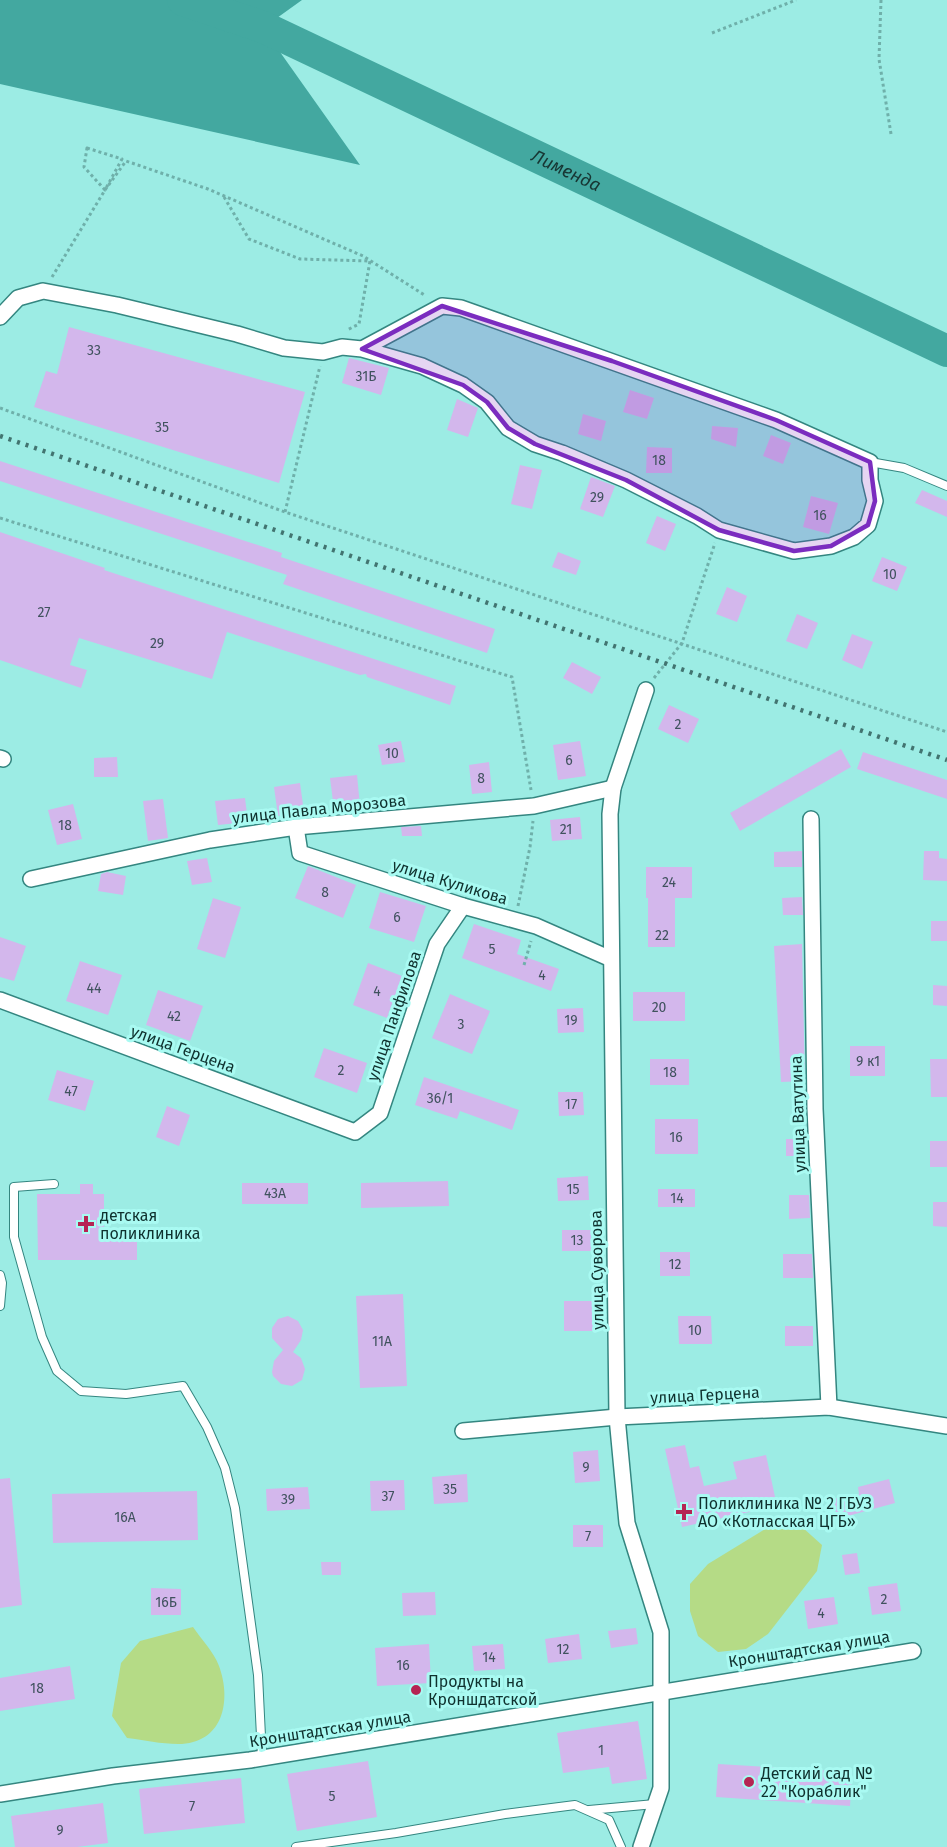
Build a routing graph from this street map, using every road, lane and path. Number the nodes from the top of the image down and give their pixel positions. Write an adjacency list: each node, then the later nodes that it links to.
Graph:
1 (796, 0): 3 (path)
2 (881, 0): 4 (path)
3 (712, 33)
4 (891, 134)
5 (105, 190): 5 (path); 6 (path); 8 (path)
6 (223, 196): 7 (path); 7 (path)
7 (370, 261): 9 (path); 11 (path)
8 (43, 291): 10 (street); 13 (street)
9 (442, 306): 12 (street); 15 (street)
10 (0, 317)
11 (339, 334)
12 (362, 349): 13 (street); 19 (street)
13 (323, 352): 17 (path)
14 (0, 408): 17 (path)
15 (870, 462): 16 (lane); 19 (street)
16 (947, 486)
17 (285, 512): 20 (path)
18 (0, 518): 21 (path)
19 (719, 530): 20 (path)
20 (682, 643): 22 (path); 23 (path)
21 (490, 670)
22 (646, 690): 24 (street, улица Суворова)
23 (947, 732)
24 (613, 788): 26 (street, улица Павла Морозова); 29 (street, улица Суворова)
25 (811, 819): 35 (street, улица Ватутина)
26 (296, 827): 27 (street, улица Павла Морозова); 28 (street, улица Куликова)
27 (31, 879)
28 (463, 906): 29 (street, улица Куликова); 31 (street, улица Панфилова)
29 (611, 959): 36 (street, улица Суворова)
30 (0, 1000): 31 (street, улица Герцена)
31 (355, 1132)
32 (54, 1184): 41 (lane)
33 (0, 1275): 34 (lane)
34 (0, 1306)
35 (829, 1407): 36 (street, улица Герцена); 37 (street, улица Герцена)
36 (617, 1417): 38 (street, улица Герцена); 40 (street, улица Суворова)
37 (947, 1426)
38 (463, 1431)
39 (913, 1651): 40 (street, Кронштадтская улица)
40 (661, 1691): 41 (street, Кронштадтская улица); 43 (street, улица Суворова)
41 (262, 1757): 42 (street, Кронштадтская улица)
42 (0, 1794)
43 (655, 1804): 44 (lane); 47 (street, улица Суворова)
44 (588, 1811): 45 (lane); 46 (lane)
45 (296, 1847)
46 (621, 1847)
47 (641, 1847)

